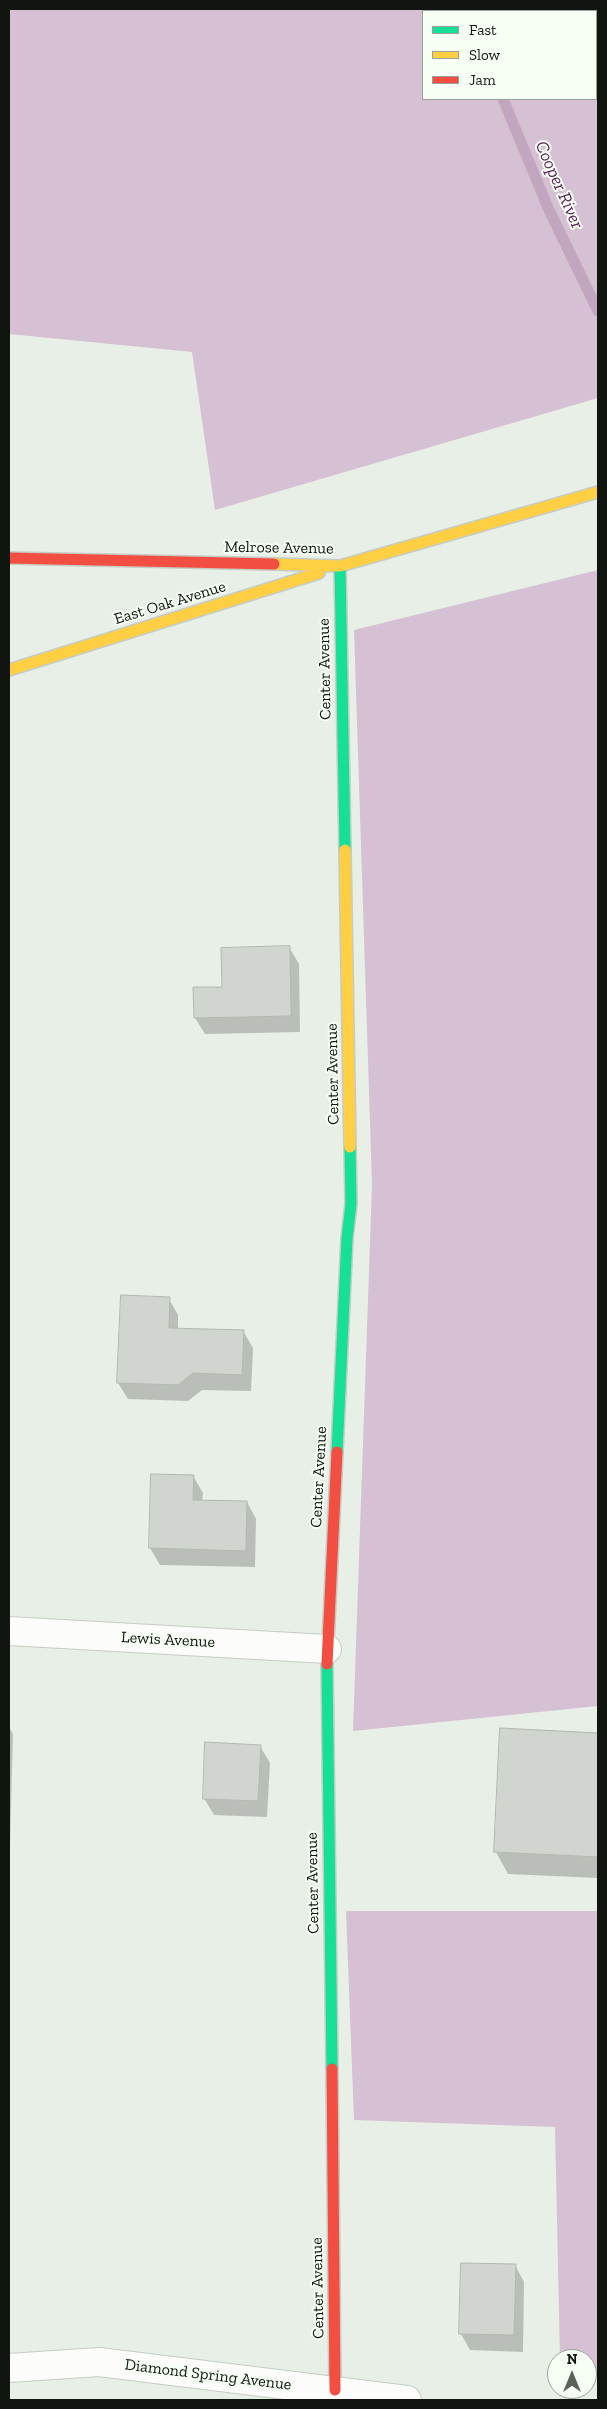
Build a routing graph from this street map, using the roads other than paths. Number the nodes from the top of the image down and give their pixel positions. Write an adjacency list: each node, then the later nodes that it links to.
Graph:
1 (598, 492): 3 (street, Melrose Avenue)
2 (9, 558): 3 (street, Melrose Avenue)
3 (340, 566): 4 (street, East Oak Avenue); 6 (street, Center Avenue)
4 (9, 670)
5 (9, 1631): 6 (street, Lewis Avenue)
6 (327, 1649): 8 (street, Center Avenue)
7 (9, 2368): 8 (street, Diamond Spring Avenue)
8 (335, 2390): 9 (street, Diamond Spring Avenue)
9 (406, 2400)

